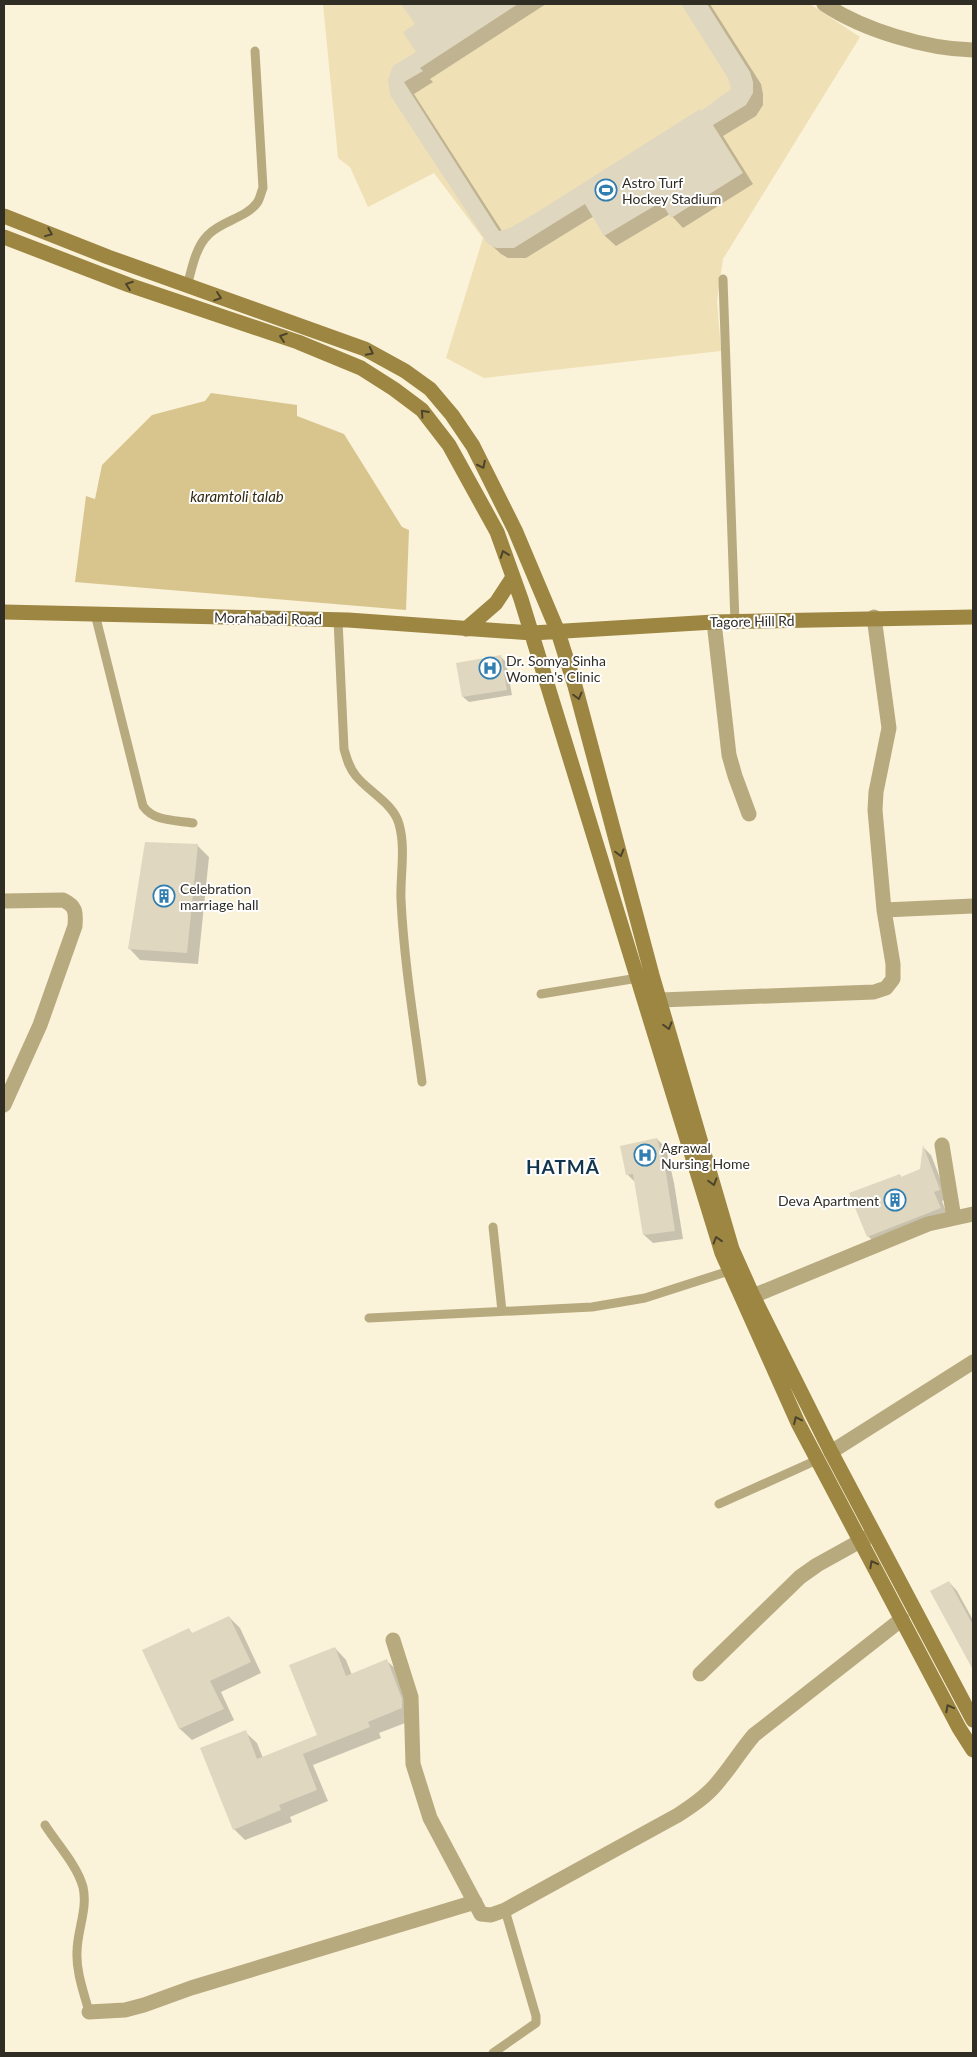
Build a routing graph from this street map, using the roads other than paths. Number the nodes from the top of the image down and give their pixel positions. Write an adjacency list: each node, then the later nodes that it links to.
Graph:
1 (824, 4): 3 (street)
2 (254, 50): 7 (lane)
3 (973, 50)
4 (4, 216): 7 (main road, one-way to 7)
5 (4, 237): 8 (main road, one-way to 5)
6 (723, 279): 15 (lane)
7 (187, 286): 17 (main road, one-way to 17)
8 (513, 577): 16 (main road); 18 (main road)
9 (4, 612): 10 (main road, Morahabadi Road)
10 (95, 614): 13 (main road, Morahabadi Road); 20 (lane)
11 (874, 617): 12 (main road, Tagore Hill Rd); 15 (main road, Tagore Hill Rd); 23 (street)
12 (973, 617)
13 (338, 620): 16 (main road, Morahabadi Road); 27 (lane)
14 (714, 622): 15 (main road, Tagore Hill Rd); 17 (main road, Tagore Hill Rd); 19 (street)
15 (735, 623)
16 (466, 629): 18 (main road, Morahabadi Road)
17 (558, 632): 18 (main road, Tagore Hill Rd); 26 (main road, one-way to 26)
18 (532, 633): 24 (main road)
19 (749, 814)
20 (193, 823)
21 (4, 900): 28 (street)
22 (973, 906): 23 (street)
23 (884, 910): 26 (street)
24 (638, 978): 25 (lane); 33 (main road, one-way to 24)
25 (541, 994)
26 (660, 1000): 34 (main road, one-way to 34)
27 (422, 1082)
28 (4, 1105)
29 (942, 1145): 31 (street)
30 (973, 1214): 31 (street)
31 (954, 1218): 34 (street)
32 (493, 1227): 35 (lane)
33 (729, 1271): 35 (lane); 39 (main road, one-way to 33)
34 (753, 1296): 38 (main road)
35 (502, 1311): 36 (lane)
36 (369, 1318)
37 (973, 1362): 38 (street)
38 (832, 1452): 41 (main road)
39 (816, 1460): 40 (lane); 42 (main road)
40 (719, 1504)
41 (875, 1532): 42 (street); 46 (main road)
42 (860, 1541): 43 (main road, one-way to 42); 45 (street)
43 (902, 1619): 47 (main road, one-way to 43); 50 (street)
44 (393, 1640): 49 (street)
45 (700, 1674)
46 (973, 1720)
47 (973, 1750)
48 (45, 1825): 51 (lane)
49 (475, 1902): 50 (street); 51 (street)
50 (505, 1910): 52 (lane)
51 (89, 2012)
52 (493, 2053)

